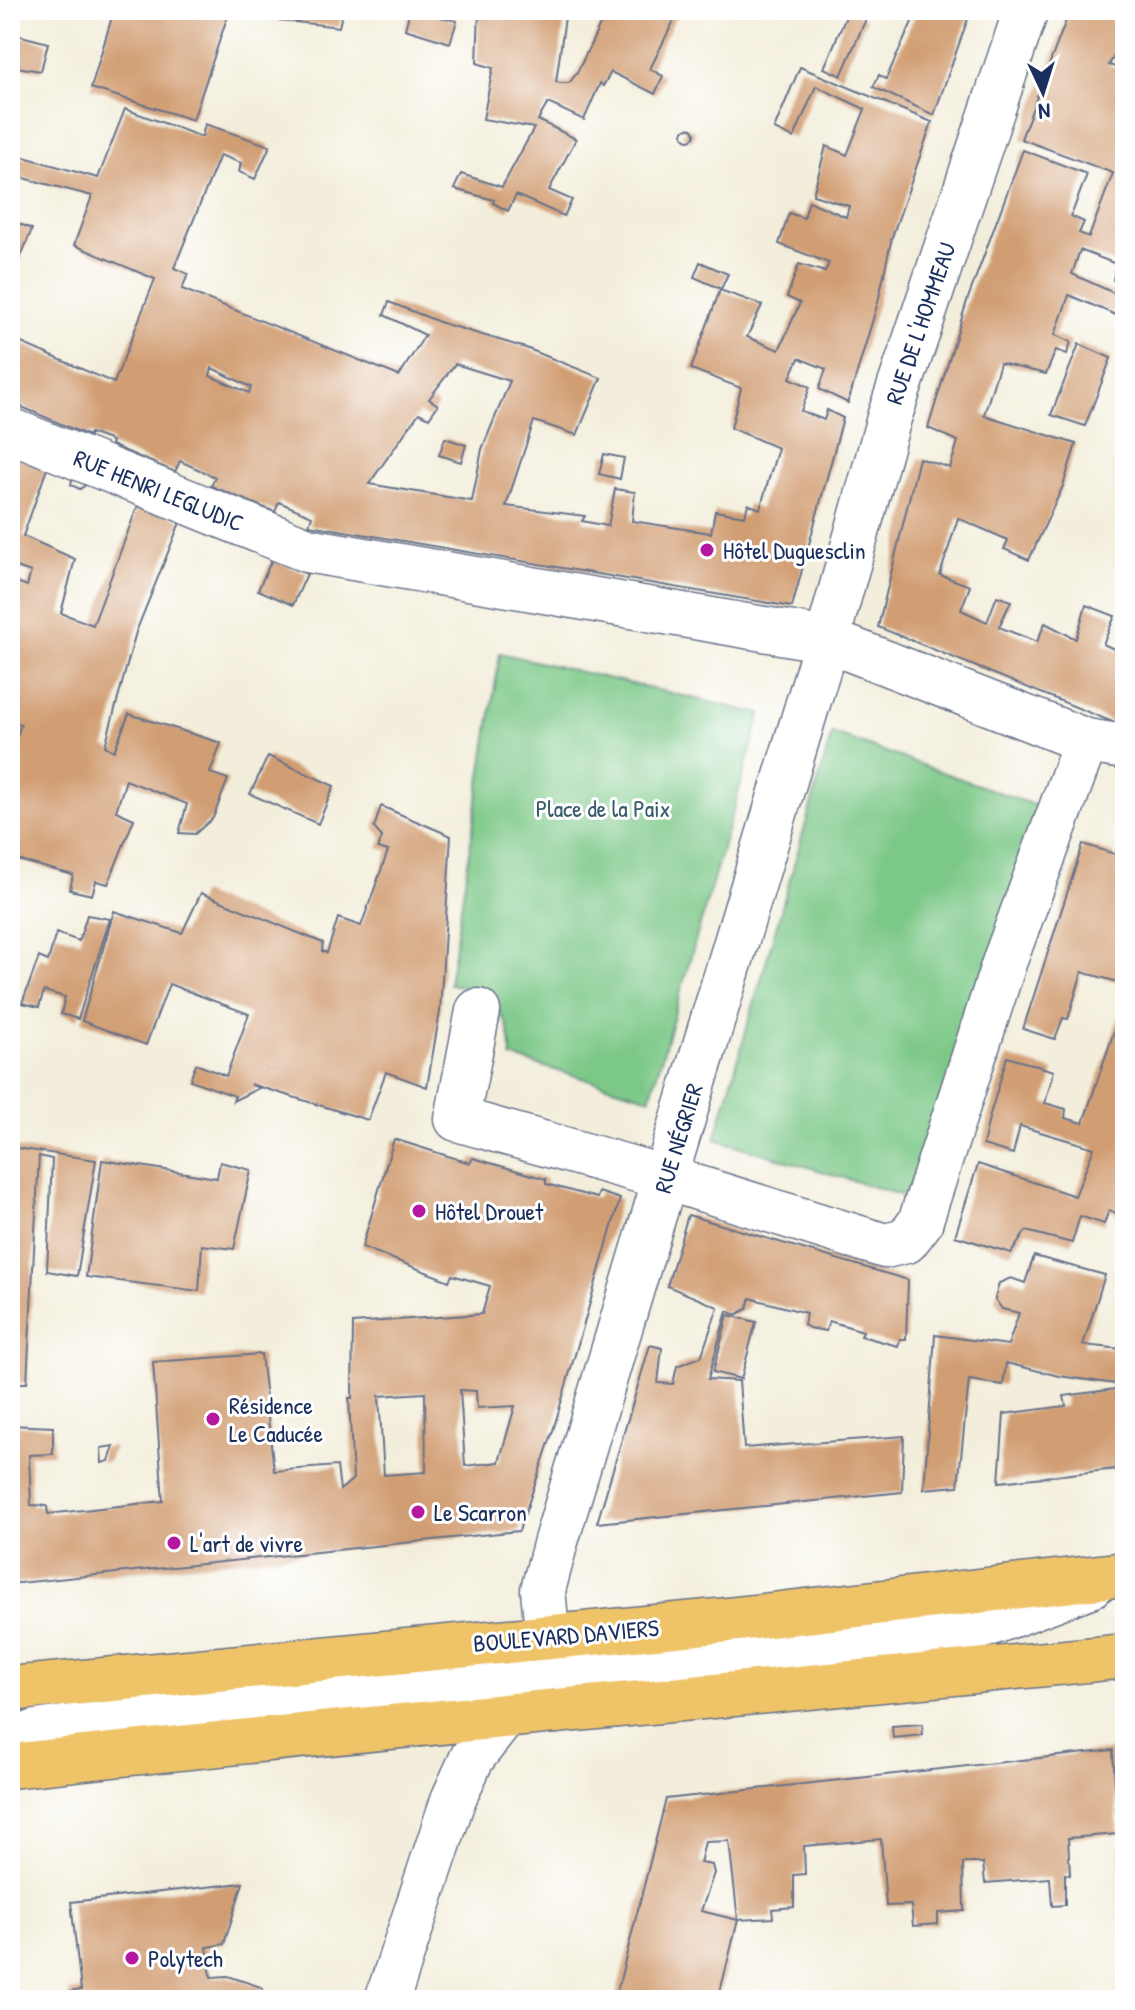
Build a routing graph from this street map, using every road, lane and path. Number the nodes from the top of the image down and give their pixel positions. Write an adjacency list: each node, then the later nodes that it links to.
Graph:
1 (1026, 10): 3 (street, RUE DE L'HOMMEAU)
2 (10, 430): 3 (street, RUE HENRI LEGLUDIC)
3 (827, 640): 4 (street); 6 (street, RUE NÉGRIER)
4 (1105, 744): 6 (street)
5 (478, 1011): 6 (street)
6 (666, 1178): 9 (street, RUE NÉGRIER)
7 (1123, 1575): 9 (main road, BOULEVARD DAVIERS)
8 (1125, 1656): 9 (main road, BOULEVARD DAVIERS)
9 (554, 1676): 10 (main road, BOULEVARD DAVIERS); 11 (main road, BOULEVARD DAVIERS); 11 (street)
10 (10, 1689)
11 (499, 1696): 12 (main road, BOULEVARD DAVIERS); 13 (street, BOULEVARD DAVIERS); 14 (street)
12 (425, 1722): 14 (street); 15 (main road, BOULEVARD DAVIERS)
13 (10, 1742)
14 (472, 1758): 16 (street)
15 (10, 1766)
16 (387, 2000)

